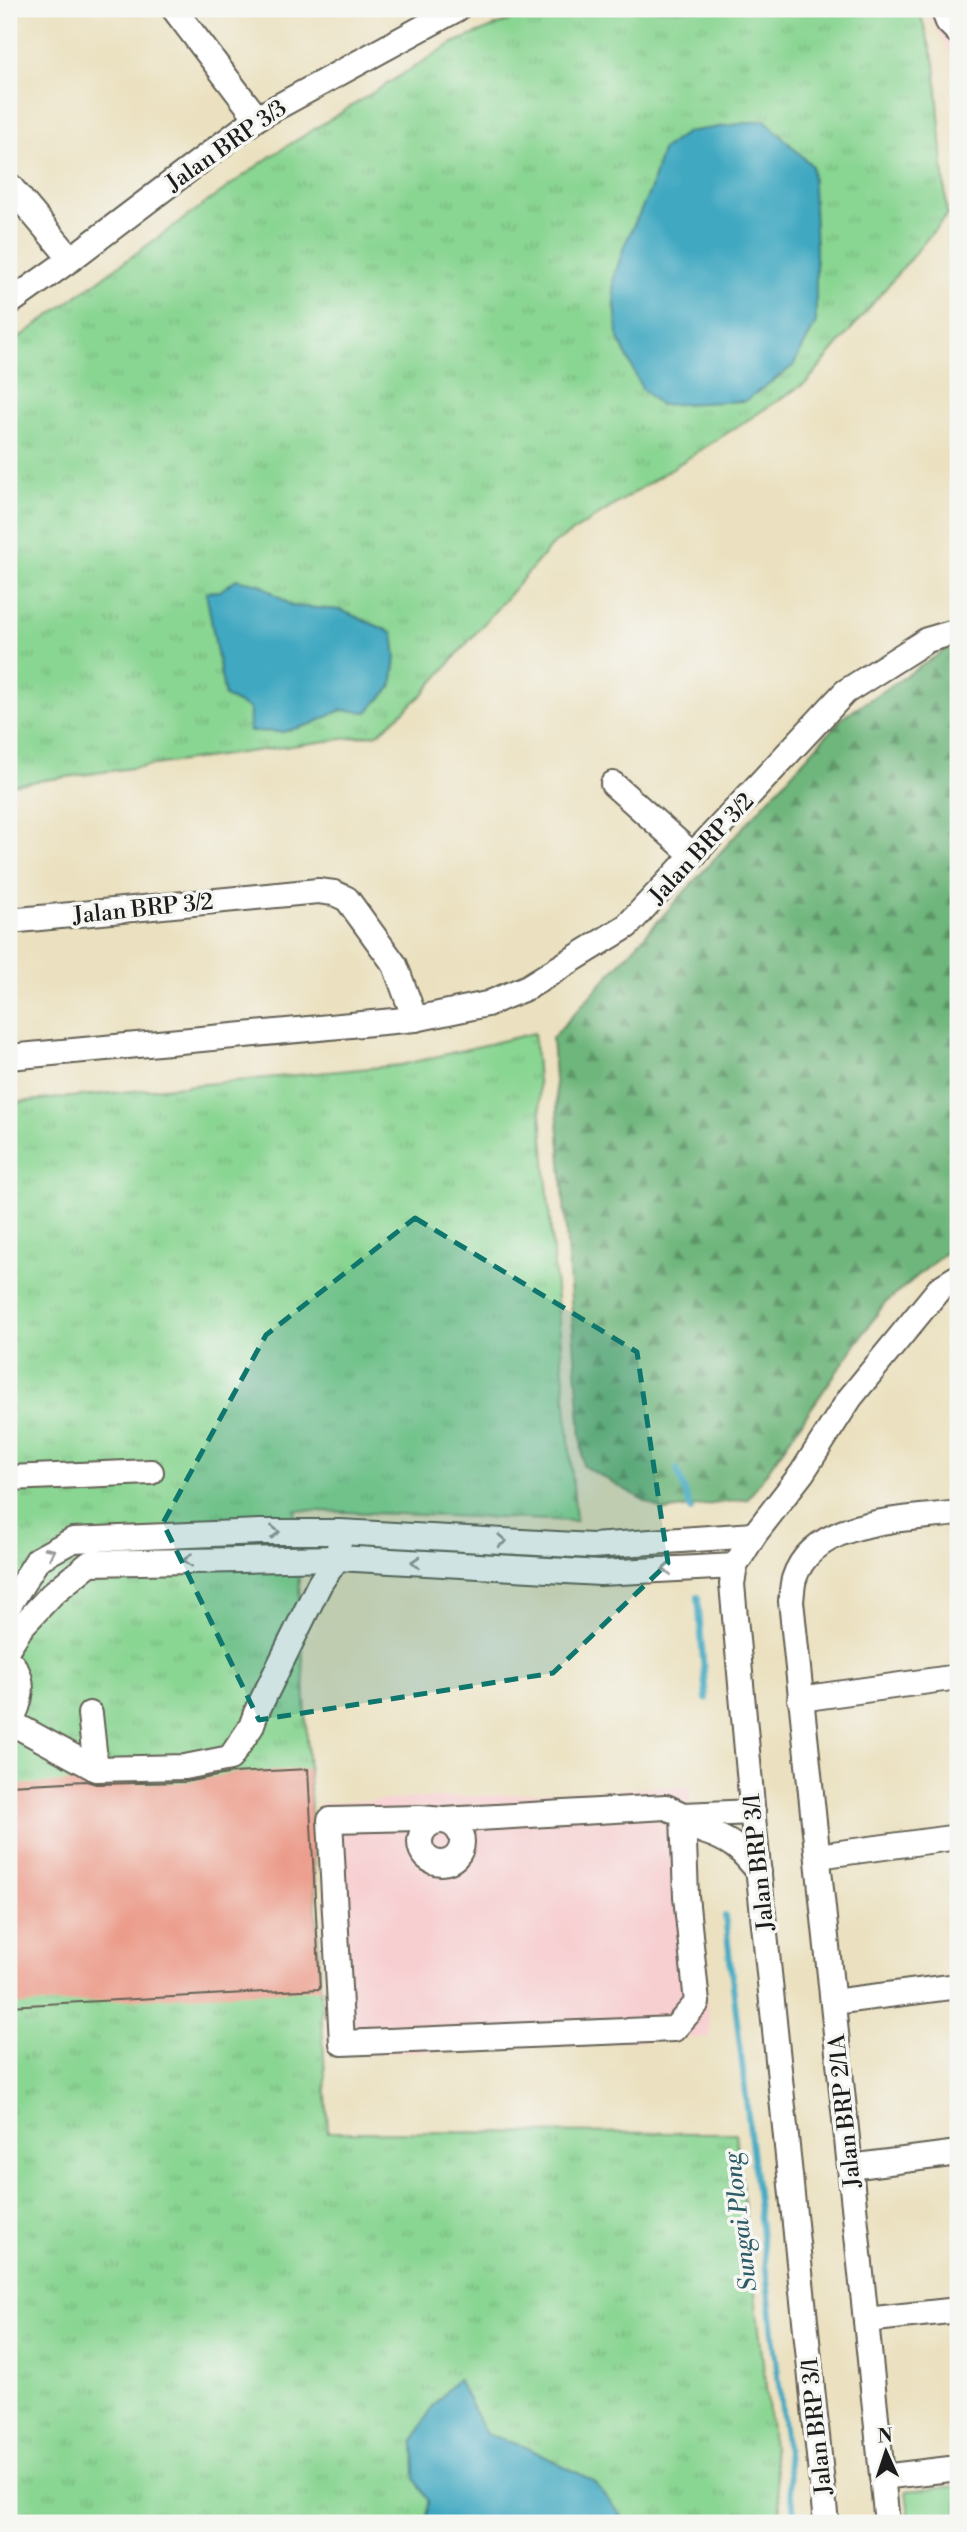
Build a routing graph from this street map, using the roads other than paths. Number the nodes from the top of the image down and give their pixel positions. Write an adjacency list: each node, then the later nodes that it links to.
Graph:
1 (174, 9): 5 (street)
2 (943, 9): 4 (street)
3 (449, 10): 5 (street, Jalan BRP 3/3)
4 (958, 32)
5 (257, 118): 7 (street, Jalan BRP 3/3)
6 (9, 185): 7 (street)
7 (71, 260): 8 (street, Jalan BRP 3/3)
8 (9, 303)
9 (958, 631): 11 (street, Jalan BRP 3/2)
10 (613, 784): 11 (street)
11 (694, 856): 13 (street, Jalan BRP 3/2)
12 (9, 921): 13 (street, Jalan BRP 3/2)
13 (415, 1019): 14 (street, Jalan BRP 3/2)
14 (9, 1057)
15 (958, 1277): 20 (street, Jalan BRP 3/1)
16 (151, 1472): 17 (street)
17 (9, 1478)
18 (958, 1513): 28 (street, Jalan BRP 2/1A)
19 (340, 1532): 20 (street, one-way to 20); 21 (street); 23 (street, one-way to 19)
20 (754, 1535): 22 (street, Jalan BRP 3/1)
21 (338, 1558): 22 (street, one-way to 21); 25 (street, one-way to 25); 32 (street)
22 (735, 1566): 31 (street, Jalan BRP 3/1)
23 (15, 1582): 24 (street)
24 (9, 1605)
25 (9, 1646)
26 (9, 1661): 30 (street)
27 (958, 1677): 28 (street)
28 (800, 1699): 36 (street, Jalan BRP 2/1A)
29 (90, 1714): 32 (street)
30 (9, 1723): 32 (street)
31 (748, 1768): 33 (street, Jalan BRP 3/1); 34 (street)
32 (96, 1769)
33 (754, 1820): 34 (street); 37 (street, Jalan BRP 3/1)
34 (693, 1823): 34 (street); 37 (street)
35 (958, 1837): 36 (street)
36 (818, 1856): 39 (street, Jalan BRP 2/1A)
37 (759, 1872): 46 (street, Jalan BRP 3/1)
38 (958, 1986): 39 (street)
39 (833, 2002): 41 (street, Jalan BRP 2/1A)
40 (958, 2153): 41 (street)
41 (850, 2167): 43 (street, Jalan BRP 2/1A)
42 (958, 2310): 43 (street)
43 (866, 2320): 45 (street, Jalan BRP 2/1A)
44 (958, 2468): 45 (street)
45 (881, 2477): 47 (street, Jalan BRP 2/1A)
46 (826, 2523)
47 (887, 2523)

